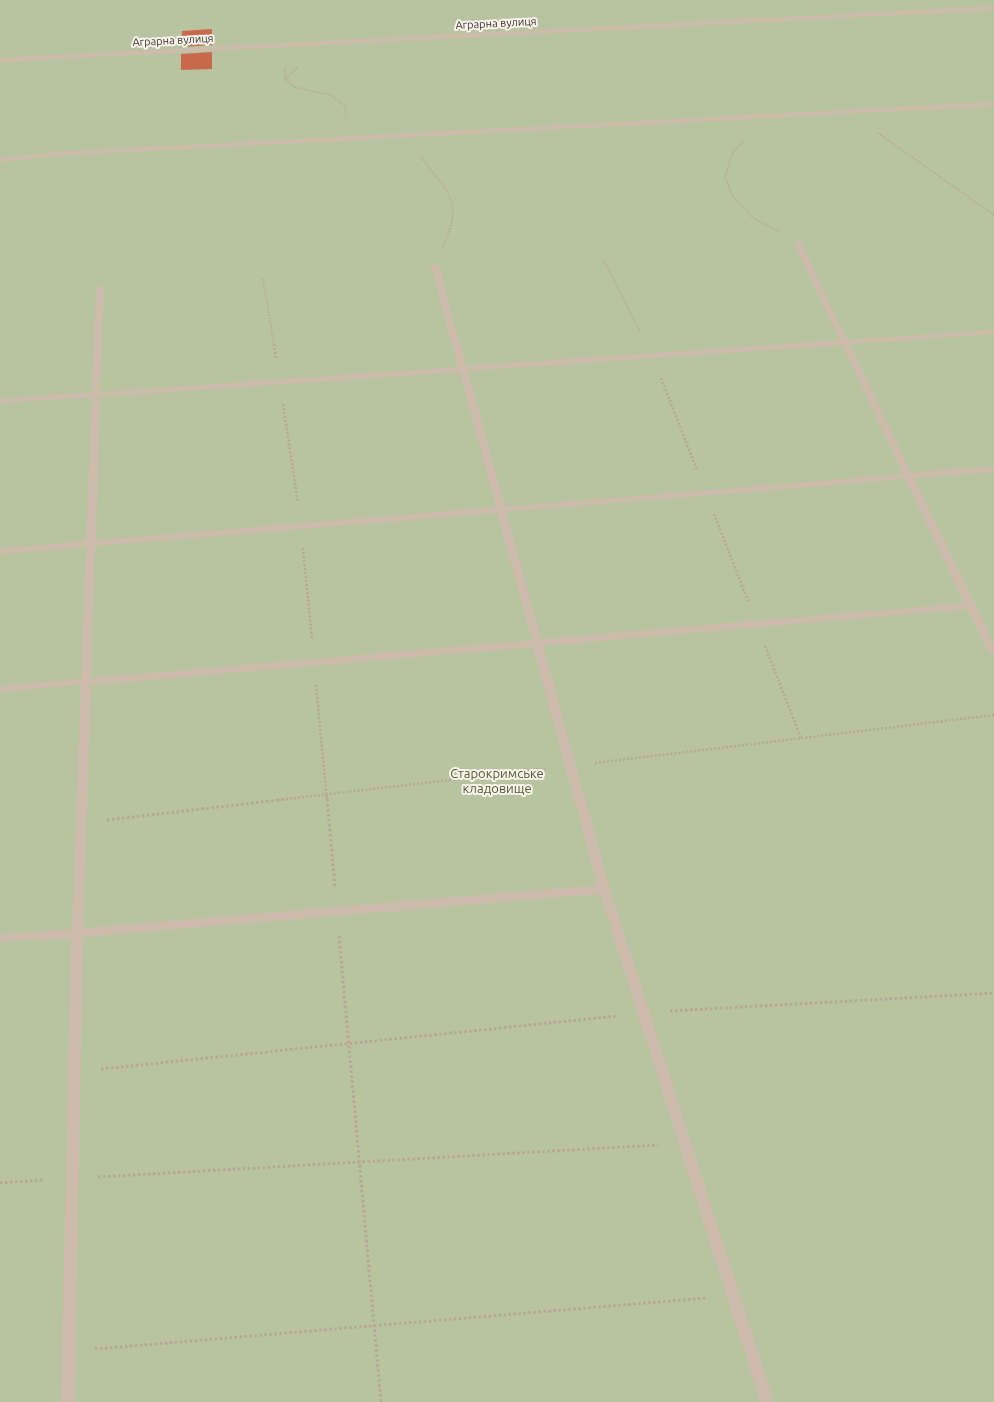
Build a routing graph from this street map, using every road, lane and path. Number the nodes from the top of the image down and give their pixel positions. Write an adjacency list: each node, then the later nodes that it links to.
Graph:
1 (994, 8): 2 (lane, Аграрна вулиця)
2 (0, 60)
3 (285, 79): 8 (path)
4 (994, 104): 5 (lane)
5 (854, 111): 6 (lane); 10 (path)
6 (767, 116): 7 (lane); 11 (path)
7 (403, 135): 8 (lane); 12 (path)
8 (339, 139): 9 (lane)
9 (0, 160)
10 (994, 215)
11 (798, 244): 16 (lane)
12 (435, 266): 17 (lane)
13 (263, 279): 18 (path)
14 (100, 287): 19 (lane)
15 (994, 332): 16 (lane)
16 (845, 341): 17 (lane); 22 (lane)
17 (463, 368): 18 (lane); 23 (lane)
18 (280, 383): 19 (lane); 24 (path)
19 (95, 394): 20 (lane); 25 (lane)
20 (0, 401)
21 (994, 469): 22 (lane)
22 (908, 476): 23 (lane); 27 (lane)
23 (501, 510): 24 (lane); 28 (lane)
24 (301, 526): 25 (lane); 30 (path)
25 (90, 544): 26 (lane); 31 (lane)
26 (0, 552)
27 (970, 606): 28 (lane); 29 (lane)
28 (537, 643): 30 (lane); 34 (lane)
29 (994, 652)
30 (314, 662): 31 (lane); 35 (path)
31 (86, 681): 32 (lane); 36 (lane)
32 (0, 689)
33 (994, 715): 34 (path)
34 (570, 766): 35 (path); 37 (lane)
35 (326, 794): 36 (path); 38 (path)
36 (81, 823): 39 (lane)
37 (604, 889): 38 (lane); 42 (lane)
38 (337, 912): 39 (lane); 43 (path)
39 (77, 933): 40 (lane); 44 (lane)
40 (0, 938)
41 (994, 993): 42 (path)
42 (644, 1013): 43 (path); 45 (lane)
43 (349, 1044): 44 (path); 46 (path)
44 (74, 1072): 47 (lane)
45 (685, 1144): 46 (path); 49 (lane)
46 (360, 1162): 47 (path); 50 (path)
47 (73, 1178): 48 (path); 51 (lane)
48 (0, 1183)
49 (733, 1296): 50 (path); 54 (lane)
50 (375, 1326): 51 (path); 53 (path)
51 (69, 1352): 52 (lane)
52 (68, 1402)
53 (382, 1402)
54 (766, 1402)

